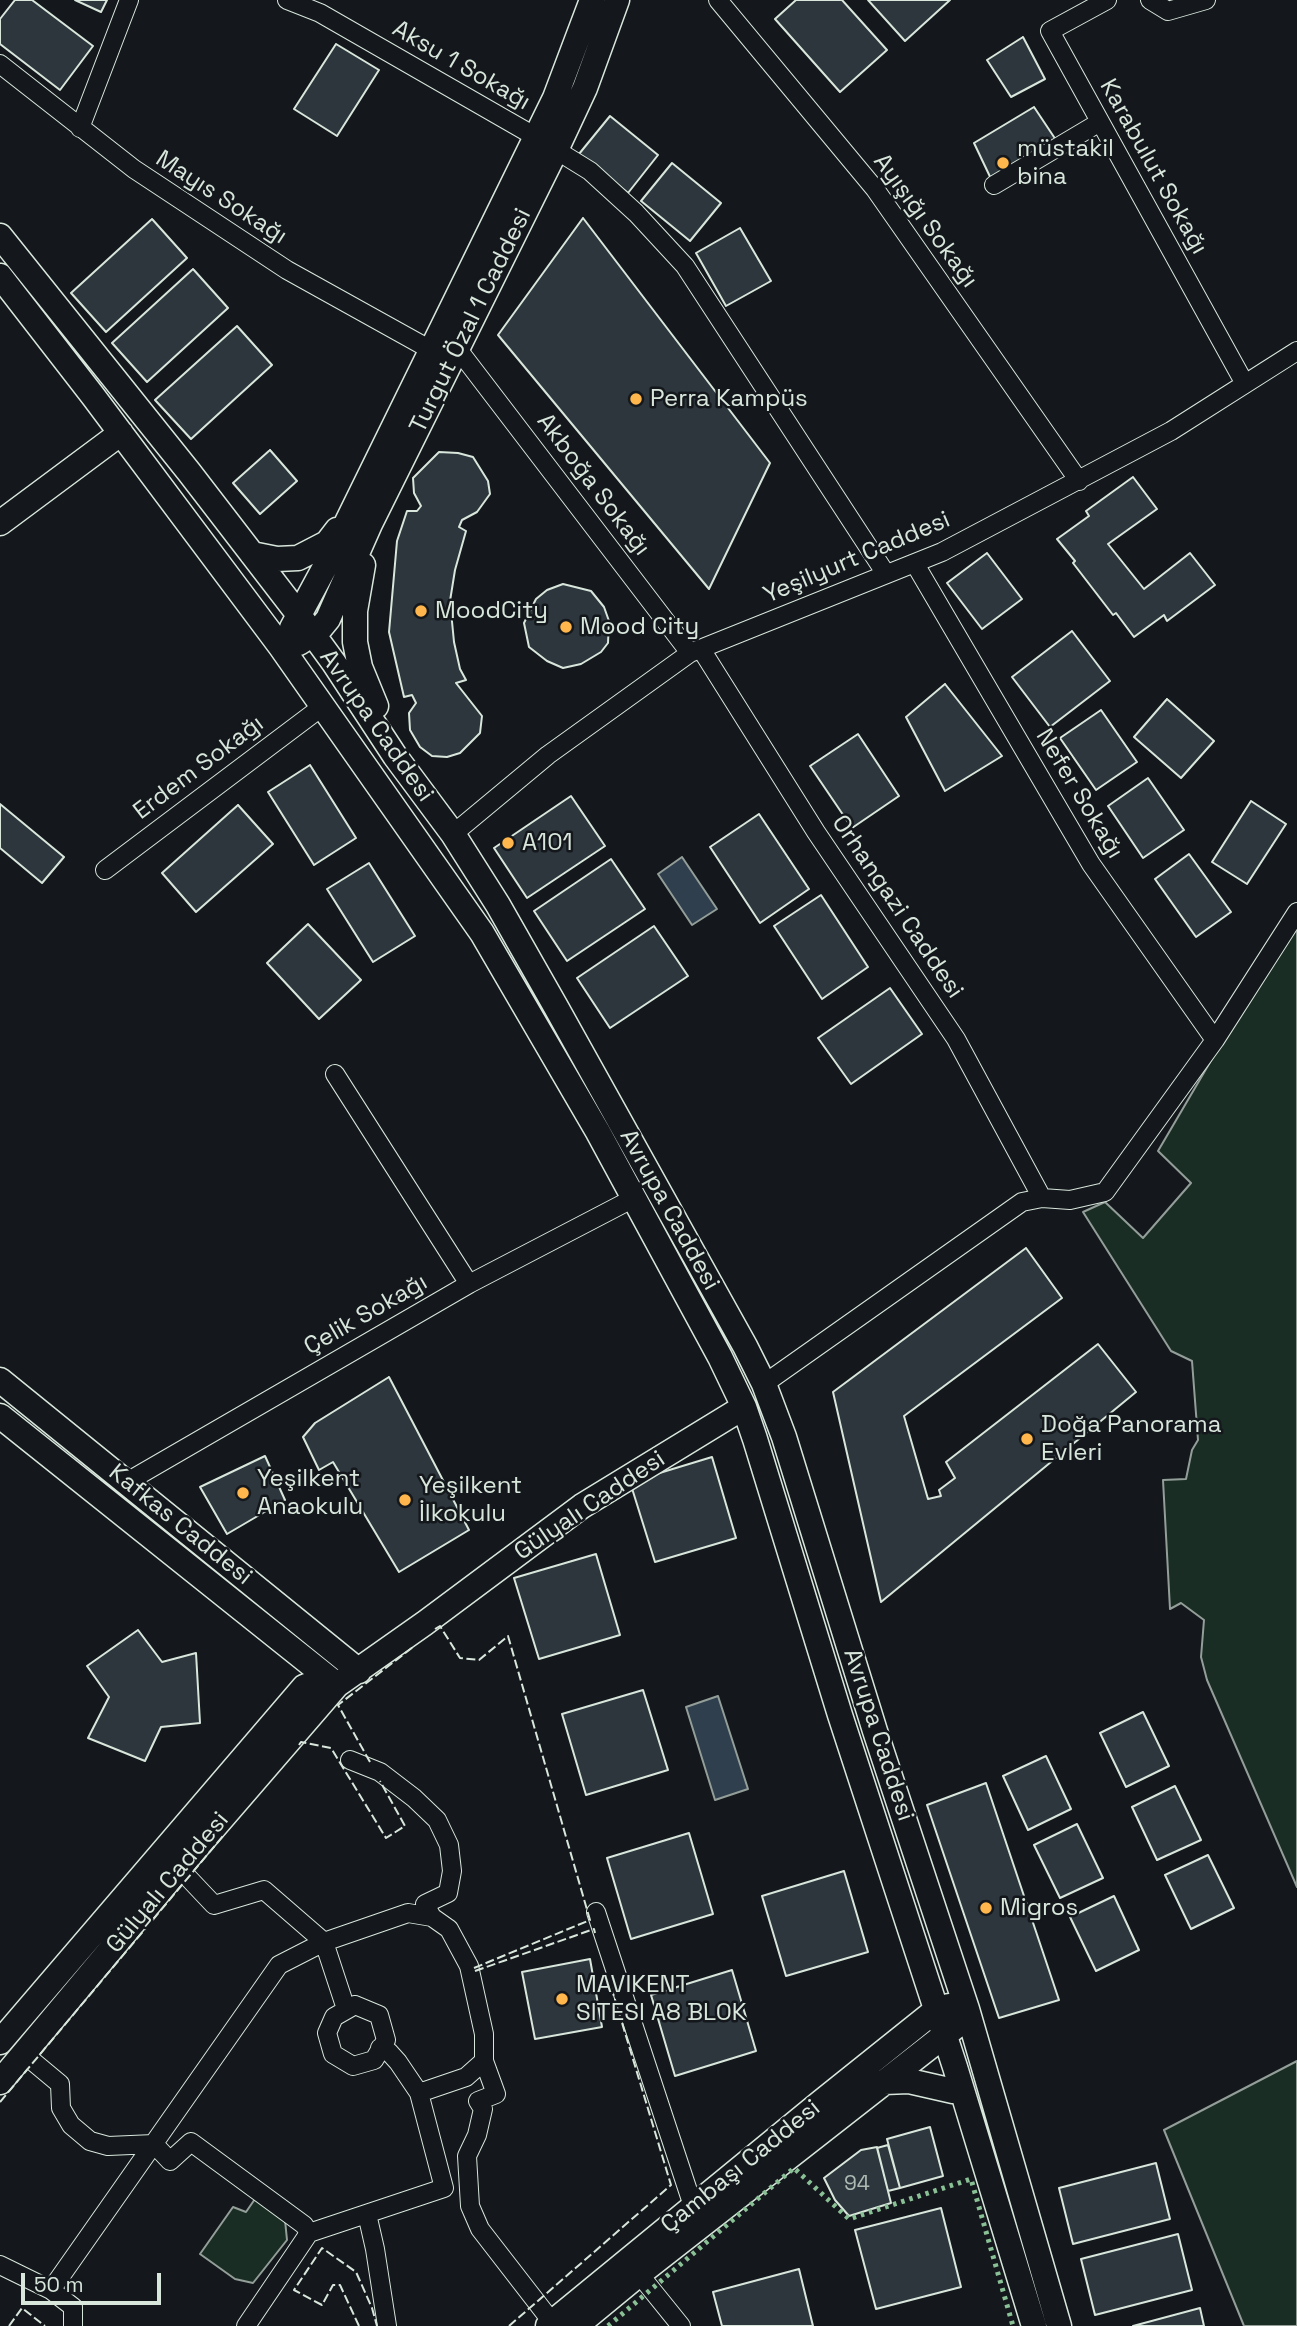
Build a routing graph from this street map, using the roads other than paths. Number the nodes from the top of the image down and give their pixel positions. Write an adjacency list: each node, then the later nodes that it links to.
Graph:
1 (129, 0): 11 (street)
2 (287, 0): 12 (street, Aksu 1 Sokağı)
3 (592, 0): 12 (street, Turgut Özal 1 Caddesi)
4 (617, 0): 12 (street, Turgut Özal 1 Caddesi)
5 (718, 0): 21 (street, Ayışığı Sokağı)
6 (1107, 0): 10 (street, Karabulut Sokağı)
7 (1150, 0): 8 (street)
8 (1206, 0)
9 (0, 64): 11 (street, Mayıs Sokağı)
10 (1100, 122): 13 (street); 19 (street, Karabulut Sokağı)
11 (80, 128): 17 (street, Mayıs Sokağı)
12 (546, 144): 16 (street, Turgut Özal 1 Caddesi); 17 (street, Turgut Özal 1 Caddesi); 26 (street, Aksu 1 Sokağı)
13 (993, 185)
14 (0, 236): 24 (street, Avrupa Caddesi)
15 (0, 276): 20 (street, Avrupa Caddesi)
16 (457, 348): 22 (street, Turgut Özal 1 Caddesi); 30 (street, Akboğa Sokağı)
17 (431, 350): 22 (street, Turgut Özal 1 Caddesi)
18 (1297, 351): 19 (street, Yeşilyurt Caddesi)
19 (1245, 384): 21 (street, Yeşilyurt Caddesi)
20 (121, 433): 23 (street); 29 (street, Avrupa Caddesi)
21 (1079, 481): 25 (street, Yeşilyurt Caddesi)
22 (361, 519): 24 (street); 27 (street, Turgut Özal 1 Caddesi); 28 (street, Turgut Özal 1 Caddesi); 32 (street)
23 (0, 523)
24 (252, 554): 27 (street, Avrupa Caddesi)
25 (915, 564): 26 (street, Yeşilyurt Caddesi); 36 (street, Nefer Sokağı)
26 (886, 574): 30 (street, Yeşilyurt Caddesi)
27 (299, 615): 28 (street, Avrupa Caddesi); 29 (street, Turgut Özal 1 Caddesi)
28 (313, 635): 29 (street); 32 (street, Avrupa Caddesi)
29 (281, 647): 31 (street, Avrupa Caddesi)
30 (695, 651): 33 (street, Yeşilyurt Caddesi); 39 (street, Orhangazi Caddesi)
31 (323, 706): 34 (street, Erdem Sokağı); 38 (street, Avrupa Caddesi)
32 (395, 756): 33 (street, Avrupa Caddesi)
33 (453, 834): 42 (street, Avrupa Caddesi)
34 (105, 870)
35 (1297, 912): 36 (street)
36 (1216, 1040): 39 (street)
37 (335, 1074): 40 (street)
38 (634, 1198): 40 (street, Çelik Sokağı); 43 (street, Avrupa Caddesi)
39 (1042, 1198): 42 (street)
40 (468, 1284): 45 (street, Çelik Sokağı)
41 (0, 1380): 45 (street, Kafkas Caddesi)
42 (764, 1384): 54 (street, Avrupa Caddesi)
43 (744, 1407): 46 (street, Gülyalı Caddesi); 55 (street, Avrupa Caddesi)
44 (0, 1416): 47 (street, Kafkas Caddesi)
45 (127, 1482): 46 (street, Kafkas Caddesi)
46 (359, 1671): 47 (street, Gülyalı Caddesi)
47 (337, 1685): 49 (street, Gülyalı Caddesi); 57 (street, Gülyalı Caddesi)
48 (350, 1760): 51 (street)
49 (179, 1868): 52 (street); 59 (street, Gülyalı Caddesi)
50 (596, 1912): 66 (street)
51 (432, 1917): 52 (street); 60 (street)
52 (324, 1942): 53 (street); 65 (street)
53 (346, 2009): 58 (street); 58 (street)
54 (967, 2009): 55 (street); 56 (street, Çambaşı Caddesi); 78 (street, Avrupa Caddesi)
55 (936, 2010): 56 (street, Avrupa Caddesi); 66 (street, Çambaşı Caddesi)
56 (945, 2035): 62 (street, Çambaşı Caddesi); 63 (street, Avrupa Caddesi)
57 (0, 2042)
58 (380, 2048): 64 (street)
59 (24, 2053): 61 (street, Gülyalı Caddesi); 65 (street)
60 (484, 2061): 64 (street); 72 (street)
61 (0, 2082)
62 (884, 2082): 63 (street); 70 (street, Çambaşı Caddesi)
63 (962, 2091): 77 (street, Avrupa Caddesi)
64 (419, 2093): 67 (street)
65 (154, 2144): 68 (street); 71 (street)
66 (693, 2206): 72 (street, Çambaşı Caddesi)
67 (367, 2214): 68 (street); 75 (street)
68 (309, 2233): 74 (street)
69 (0, 2265): 71 (street)
70 (639, 2274): 72 (street, Çambaşı Caddesi); 76 (street)
71 (51, 2290): 73 (street)
72 (559, 2325)
73 (73, 2326)
74 (246, 2326)
75 (387, 2326)
76 (681, 2326)
77 (1034, 2326)
78 (1059, 2326)

